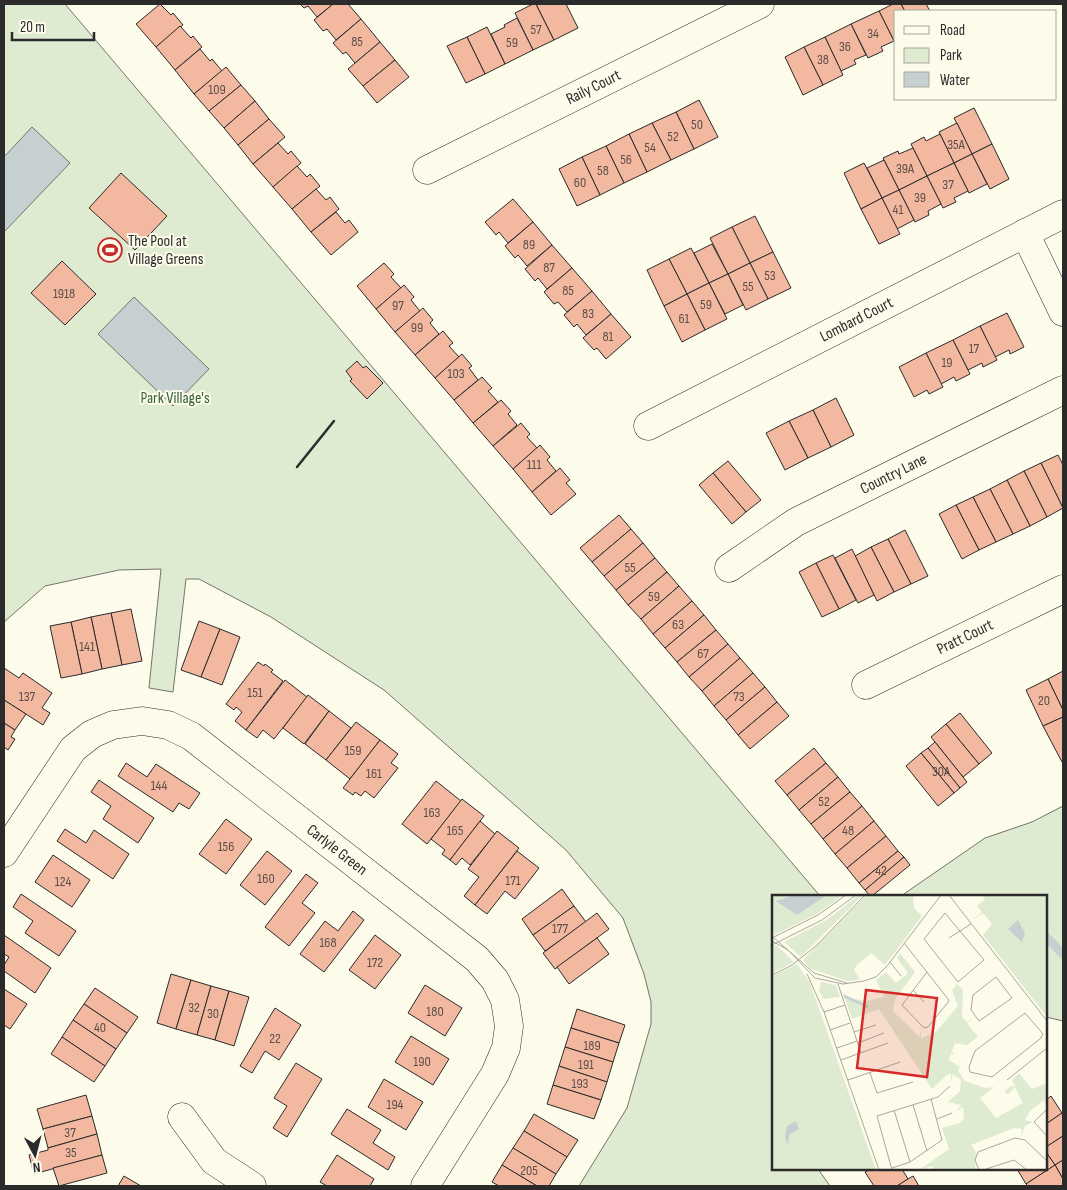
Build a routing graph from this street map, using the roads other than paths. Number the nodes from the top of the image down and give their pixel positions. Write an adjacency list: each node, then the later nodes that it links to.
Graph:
1 (760, 4): 2 (street, Raily Court)
2 (427, 170)
3 (1063, 214): 4 (street, Lombard Court)
4 (1025, 232): 5 (street); 7 (street, Lombard Court)
5 (1063, 312)
6 (1063, 390): 8 (street, Country Lane)
7 (648, 426)
8 (729, 568)
9 (1063, 588): 10 (street, Pratt Court)
10 (866, 685)
11 (4, 853): 14 (street, Carlyle Green)
12 (182, 1117): 13 (street)
13 (252, 1186)
14 (425, 1186)

